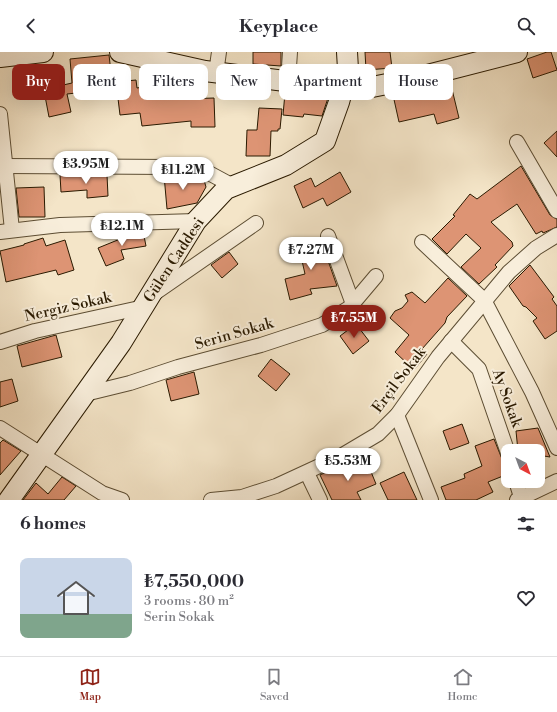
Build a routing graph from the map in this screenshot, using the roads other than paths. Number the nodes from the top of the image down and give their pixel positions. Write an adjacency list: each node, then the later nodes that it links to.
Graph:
1 (43, 52): 7 (street)
2 (120, 52): 11 (street)
3 (219, 52): 8 (street)
4 (290, 52): 9 (street)
5 (347, 52): 10 (street, Gülen Caddesi)
6 (517, 52): 12 (street)
7 (0, 58)
8 (217, 64)
9 (289, 64)
10 (348, 64)
11 (216, 73)
12 (376, 86)
13 (339, 100): 17 (street, Gülen Caddesi)
14 (0, 115): 16 (street)
15 (516, 142): 18 (street)
16 (6, 166): 17 (street); 21 (street)
17 (233, 186): 19 (street, Gülen Caddesi)
18 (557, 211)
19 (196, 221): 21 (street); 27 (street, Gülen Caddesi)
20 (256, 223): 27 (street)
21 (6, 231)
22 (557, 235): 26 (street, Erçil Sokak)
23 (328, 236): 28 (street)
24 (422, 242): 26 (street)
25 (376, 276): 28 (street, Serin Sokak)
26 (484, 300): 29 (street, Erçil Sokak); 35 (street)
27 (147, 302): 30 (street, Nergiz Sokak); 31 (street, Gülen Caddesi)
28 (353, 304): 31 (street, Serin Sokak)
29 (451, 341): 32 (street, Erçil Sokak); 34 (street, Ay Sokak)
30 (0, 342)
31 (85, 394): 36 (street, Gülen Caddesi)
32 (397, 415): 37 (street, Erçil Sokak); 46 (street)
33 (0, 428): 36 (street)
34 (505, 444)
35 (557, 448)
36 (43, 454): 40 (street); 42 (street, Gülen Caddesi)
37 (307, 473): 44 (street, Erçil Sokak); 45 (street)
38 (557, 481): 41 (street)
39 (518, 488): 41 (street)
40 (102, 496): 43 (street)
41 (520, 499)
42 (9, 500)
43 (122, 500)
44 (211, 500)
45 (320, 500)
46 (431, 500)

